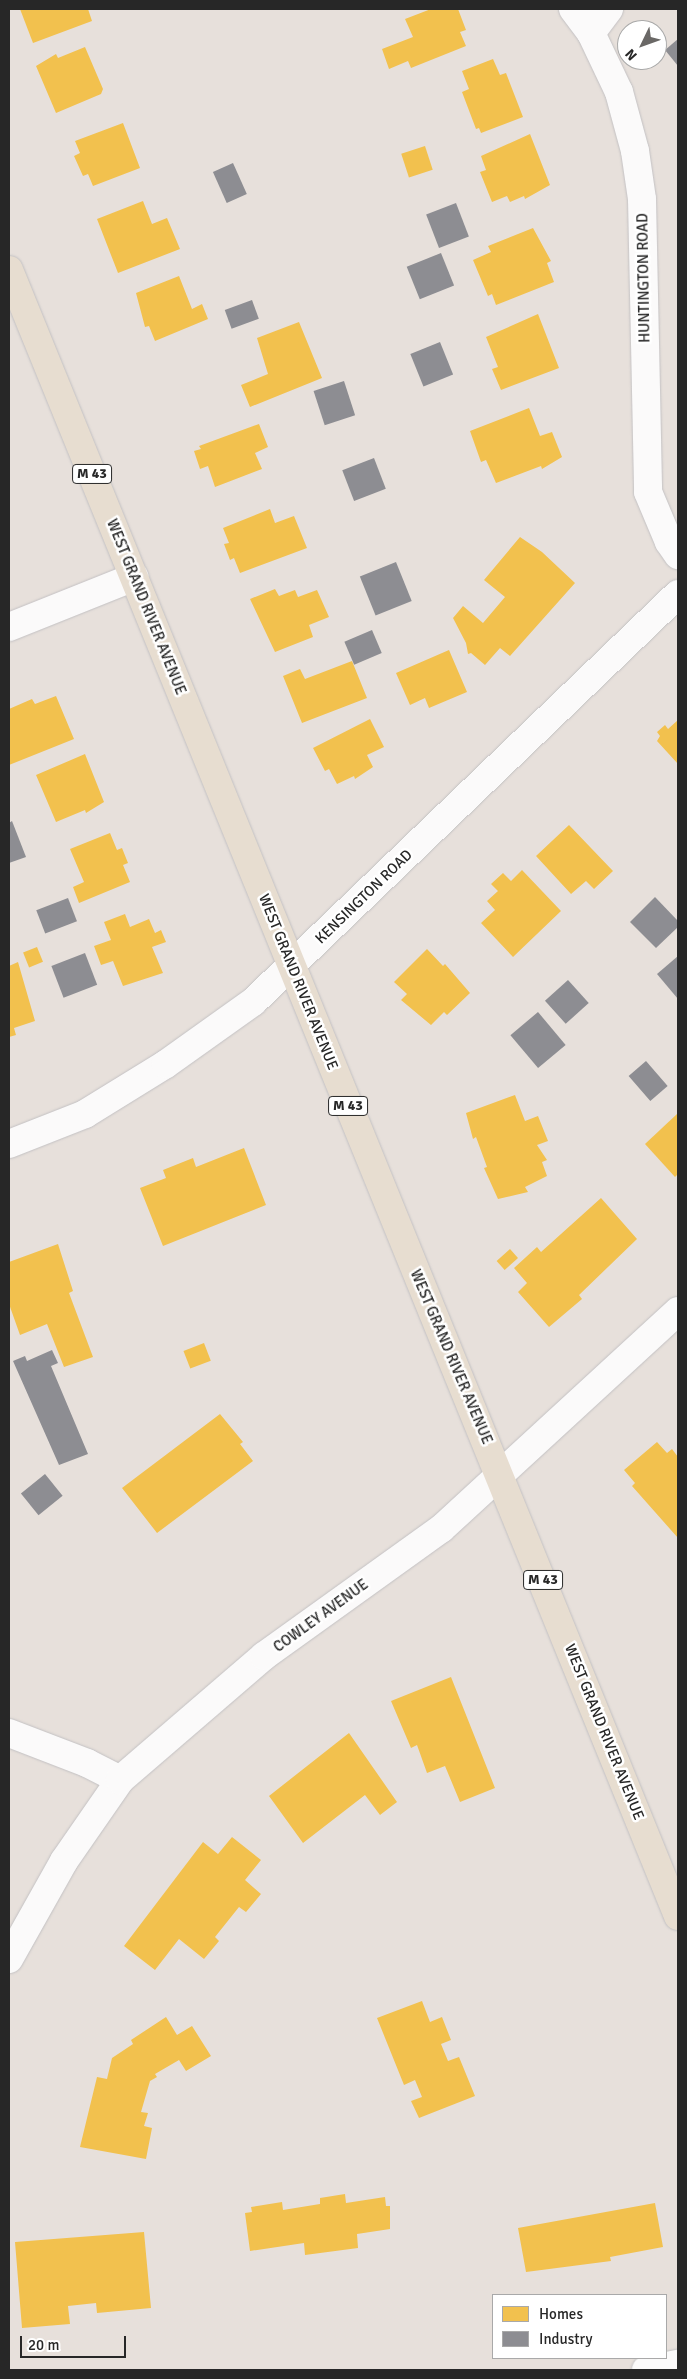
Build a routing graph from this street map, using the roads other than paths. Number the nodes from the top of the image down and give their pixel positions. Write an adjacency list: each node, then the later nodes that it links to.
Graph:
1 (572, 9): 3 (street, HUNTINGTON ROAD)
2 (609, 9): 3 (street)
3 (591, 33): 5 (street, HUNTINGTON ROAD)
4 (9, 270): 6 (main road, WEST GRAND RIVER AVENUE / M 43)
5 (678, 555)
6 (134, 577): 8 (street); 9 (main road, WEST GRAND RIVER AVENUE / M 43)
7 (678, 594): 9 (street, KENSINGTON ROAD)
8 (9, 627)
9 (292, 966): 10 (street, KENSINGTON ROAD); 12 (main road, WEST GRAND RIVER AVENUE / M 43)
10 (9, 1144)
11 (678, 1311): 12 (street, COWLEY AVENUE)
12 (499, 1472): 14 (street, COWLEY AVENUE); 15 (main road, WEST GRAND RIVER AVENUE / M 43)
13 (9, 1733): 14 (street)
14 (120, 1780): 16 (street, COWLEY AVENUE)
15 (678, 1916)
16 (9, 1959)
17 (678, 2364): 18 (street)
18 (646, 2370)

